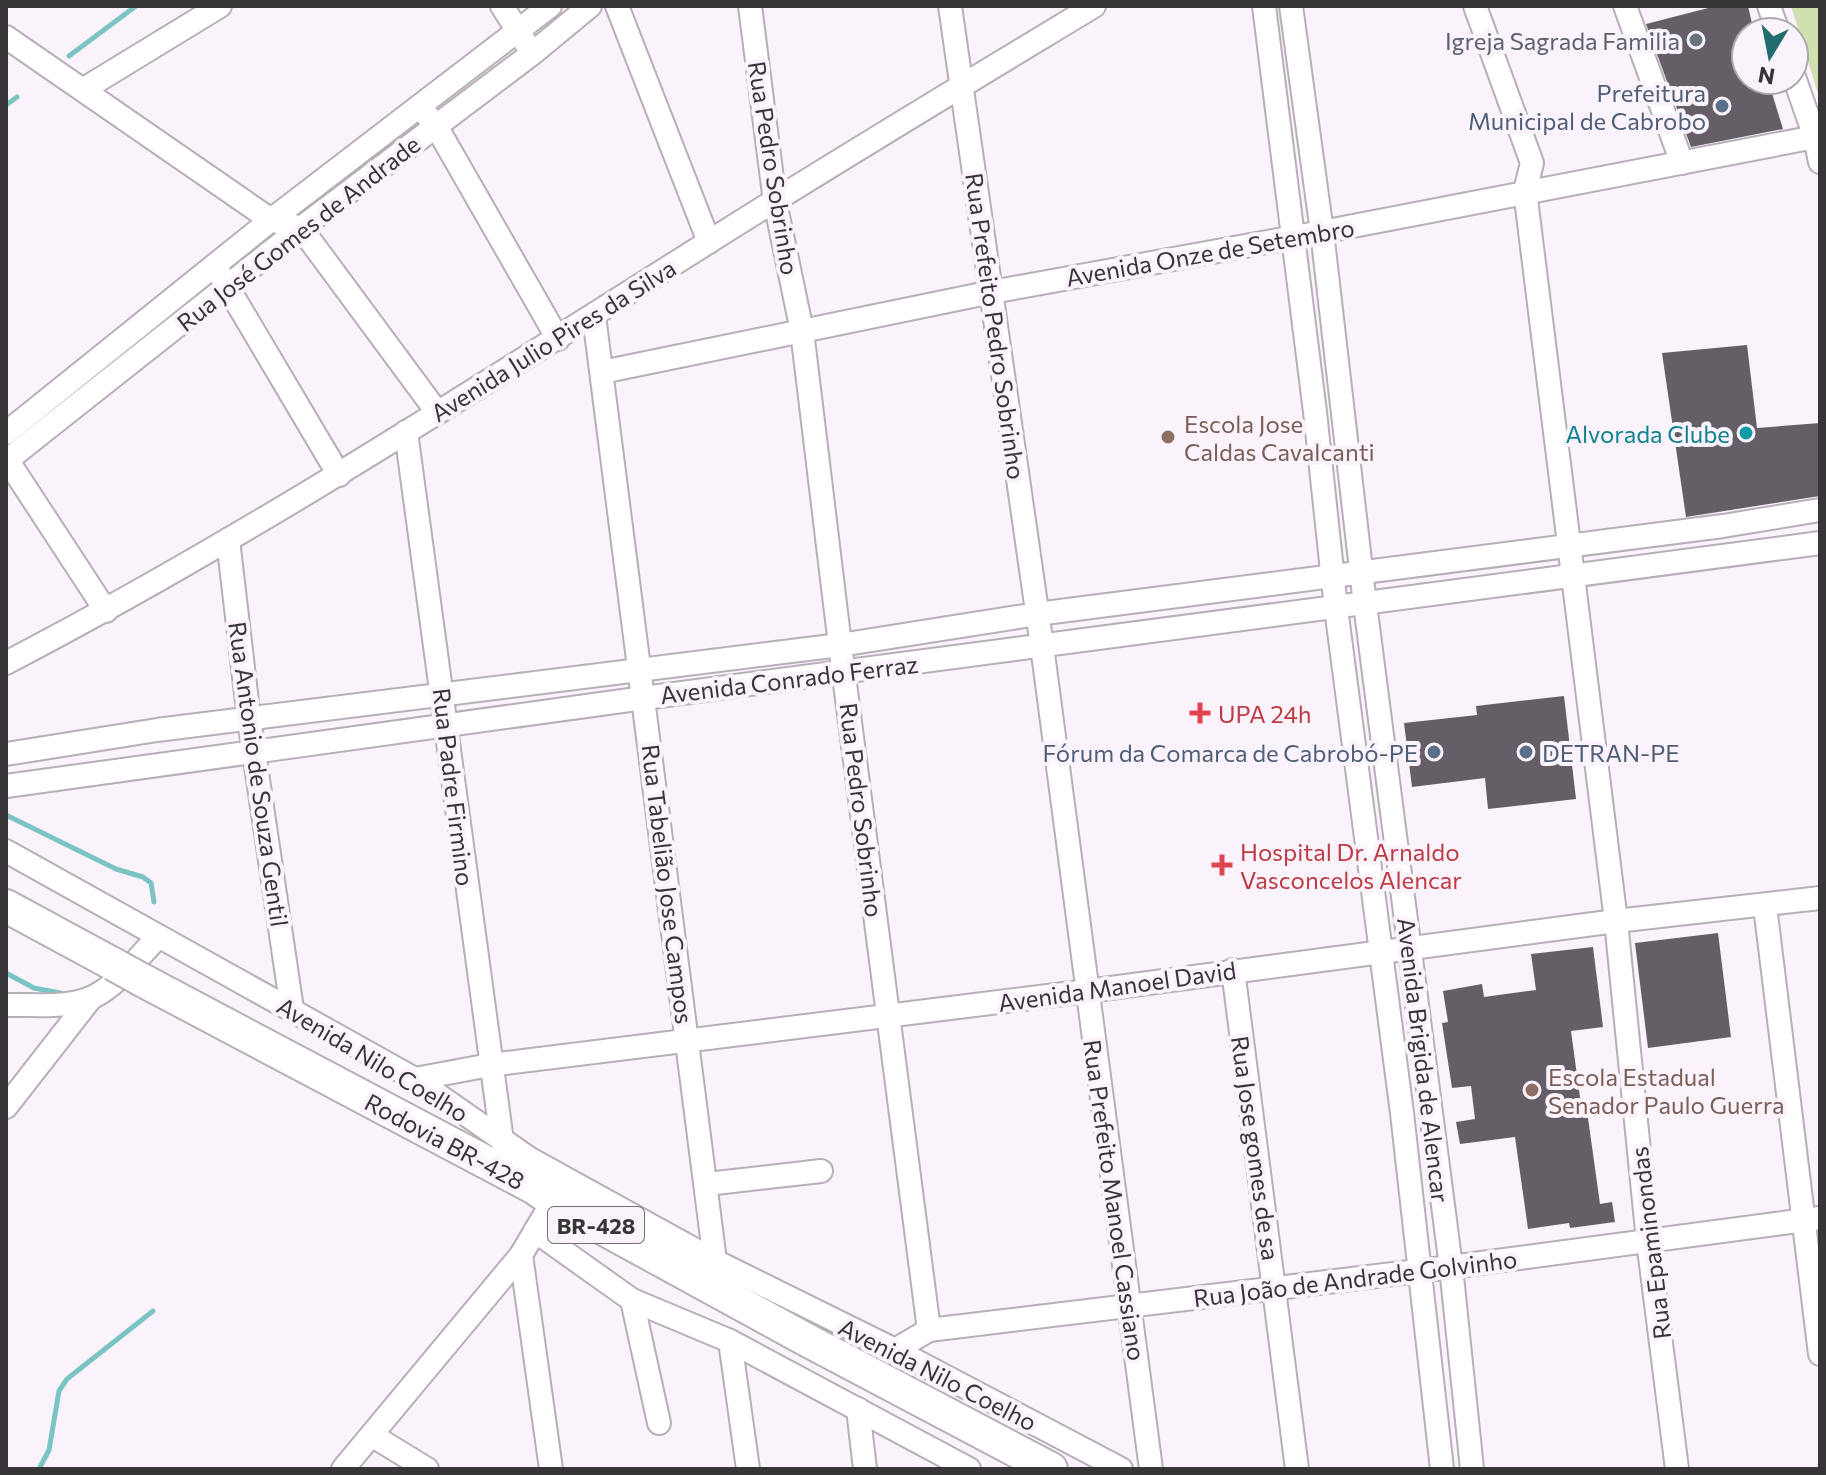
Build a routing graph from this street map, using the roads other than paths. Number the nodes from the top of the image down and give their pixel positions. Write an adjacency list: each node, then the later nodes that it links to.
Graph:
1 (220, 6): 19 (street)
2 (502, 6): 13 (street)
3 (550, 6): 13 (street)
4 (590, 6): 15 (street, Rua José Gomes de Andrade)
5 (617, 6): 32 (street)
6 (750, 6): 27 (street, Rua Pedro Sobrinho)
7 (950, 6): 18 (street, Rua Prefeito Pedro Sobrinho)
8 (1094, 6): 18 (street, Avenida Julio Pires da Silva)
9 (1264, 6): 17 (street, Avenida Brigida de Alencar)
10 (1291, 6): 16 (street, Avenida Brigida de Alencar)
11 (1475, 6): 26 (street, Rua Epaminondas)
12 (1625, 6): 25 (street)
13 (517, 33): 15 (street); 21 (street)
14 (6, 37): 19 (street)
15 (533, 53): 22 (street, Rua José Gomes de Andrade)
16 (1299, 66): 17 (street); 30 (street, Avenida Brigida de Alencar)
17 (1272, 71): 31 (street, Avenida Brigida de Alencar)
18 (961, 87): 27 (street, Avenida Julio Pires da Silva); 35 (street, Rua Prefeito Pedro Sobrinho)
19 (84, 89): 28 (street)
20 (1802, 96): 23 (street)
21 (420, 106): 22 (street); 28 (street)
22 (436, 126): 29 (street, Rua José Gomes de Andrade); 38 (street)
23 (1818, 136): 24 (street); 25 (street, Avenida Onze de Setembro)
24 (1820, 162)
25 (1682, 163): 26 (street, Avenida Onze de Setembro)
26 (1525, 191): 30 (street, Avenida Onze de Setembro); 51 (street, Rua Epaminondas)
27 (775, 202): 32 (street, Avenida Julio Pires da Silva); 37 (street, Rua Pedro Sobrinho)
28 (271, 220): 29 (street); 33 (street)
29 (301, 228): 34 (street, Rua José Gomes de Andrade); 41 (street)
30 (1322, 232): 31 (street, Avenida Onze de Setembro); 40 (street, Avenida Brigida de Alencar)
31 (1293, 237): 35 (street, Avenida Onze de Setembro); 42 (street, Avenida Brigida de Alencar)
32 (709, 242): 36 (street, Avenida Julio Pires da Silva)
33 (213, 267): 34 (street); 44 (street)
34 (229, 286): 45 (street, Rua José Gomes de Andrade); 46 (street)
35 (992, 292): 37 (street, Avenida Onze de Setembro); 62 (street, Rua Prefeito Pedro Sobrinho)
36 (594, 316): 38 (street, Avenida Julio Pires da Silva); 39 (street, Rua Tabelião Jose Campos)
37 (802, 331): 39 (street, Avenida Onze de Setembro); 65 (street, Rua Pedro Sobrinho)
38 (558, 339): 41 (street, Avenida Julio Pires da Silva)
39 (602, 372): 70 (street, Rua Tabelião Jose Campos)
40 (1342, 408): 42 (street); 54 (street, Avenida Brigida de Alencar)
41 (437, 412): 43 (street, Avenida Julio Pires da Silva)
42 (1315, 412): 56 (street, Avenida Brigida de Alencar)
43 (406, 432): 46 (street, Avenida Julio Pires da Silva); 74 (street, Rua Padre Firmino)
44 (6, 433)
45 (7, 459): 61 (street)
46 (339, 475): 49 (street, Avenida Julio Pires da Silva)
47 (1820, 510): 48 (street, Avenida Conrado Ferraz)
48 (1723, 526): 51 (street, Avenida Conrado Ferraz); 52 (street)
49 (228, 540): 61 (street, Avenida Julio Pires da Silva); 77 (street, Rua Antonio de Souza Gentil)
50 (1820, 543): 52 (street, Avenida Conrado Ferraz)
51 (1567, 545): 53 (street, Avenida Conrado Ferraz); 55 (street, Rua Epaminondas)
52 (1729, 554): 55 (street, Avenida Conrado Ferraz)
53 (1465, 559): 54 (street, Avenida Conrado Ferraz); 57 (street)
54 (1362, 573): 56 (street, Avenida Conrado Ferraz); 59 (street, Avenida Brigida de Alencar)
55 (1572, 576): 57 (street, Avenida Conrado Ferraz); 90 (street, Rua Epaminondas)
56 (1333, 577): 58 (street, Avenida Conrado Ferraz); 60 (street, Avenida Brigida de Alencar)
57 (1471, 590): 59 (street, Avenida Conrado Ferraz)
58 (1187, 597): 62 (street, Avenida Conrado Ferraz); 63 (street)
59 (1365, 604): 60 (street, Avenida Conrado Ferraz); 80 (street, Avenida Brigida de Alencar)
60 (1336, 608): 63 (street, Avenida Conrado Ferraz); 81 (street, Avenida Brigida de Alencar)
61 (106, 611): 69 (street, Avenida Julio Pires da Silva)
62 (1037, 614): 64 (street, Avenida Conrado Ferraz); 66 (street, Rua Prefeito Pedro Sobrinho)
63 (1192, 625): 66 (street, Avenida Conrado Ferraz)
64 (937, 630): 65 (street, Avenida Conrado Ferraz); 68 (street)
65 (840, 645): 67 (street, Avenida Conrado Ferraz); 71 (street, Rua Pedro Sobrinho)
66 (1042, 646): 68 (street, Avenida Conrado Ferraz); 95 (street, Rua Prefeito Manoel Cassiano)
67 (748, 656): 70 (street, Avenida Conrado Ferraz); 73 (street)
68 (943, 659): 71 (street, Avenida Conrado Ferraz)
69 (6, 663)
70 (640, 669): 72 (street, Avenida Conrado Ferraz); 75 (street, Rua Tabelião Jose Campos)
71 (844, 673): 73 (street, Avenida Conrado Ferraz); 99 (street, Rua Pedro Sobrinho)
72 (544, 681): 74 (street, Avenida Conrado Ferraz); 76 (street)
73 (754, 684): 75 (street, Avenida Conrado Ferraz)
74 (442, 695): 77 (street, Avenida Conrado Ferraz); 78 (street, Rua Padre Firmino)
75 (644, 698): 76 (street, Avenida Conrado Ferraz); 100 (street, Rua Tabelião Jose Campos)
76 (548, 712): 78 (street, Avenida Conrado Ferraz)
77 (249, 719): 79 (street, Avenida Conrado Ferraz); 82 (street, Rua Antonio de Souza Gentil)
78 (446, 726): 82 (street, Avenida Conrado Ferraz); 101 (street, Rua Padre Firmino)
79 (115, 737): 83 (street, Avenida Conrado Ferraz); 84 (street)
80 (1384, 745): 81 (street); 92 (street, Avenida Brigida de Alencar)
81 (1354, 750): 93 (street, Avenida Brigida de Alencar)
82 (254, 752): 84 (street, Avenida Conrado Ferraz); 98 (street, Rua Antonio de Souza Gentil)
83 (6, 754)
84 (121, 769): 85 (street, Avenida Conrado Ferraz)
85 (6, 786)
86 (6, 851): 91 (street, Avenida Nilo Coelho)
87 (1820, 898): 89 (street, Avenida Manoel David)
88 (6, 906): 109 (highway, Rodovia BR-428 / BR-428, bridge)
89 (1765, 906): 90 (street, Avenida Manoel David); 110 (street)
90 (1616, 921): 92 (street, Avenida Manoel David); 112 (street, Rua Epaminondas)
91 (158, 937): 96 (street); 98 (street, Avenida Nilo Coelho)
92 (1409, 948): 93 (street, Avenida Manoel David); 104 (street, Avenida Brigida de Alencar)
93 (1380, 952): 94 (street, Avenida Manoel David); 105 (street, Avenida Brigida de Alencar)
94 (1233, 970): 95 (street, Avenida Manoel David); 117 (street, Rua Jose gomes de sa)
95 (1088, 991): 99 (street, Avenida Manoel David); 119 (street, Rua Prefeito Manoel Cassiano)
96 (91, 998): 97 (street); 103 (street)
97 (6, 1005)
98 (292, 1009): 102 (street, Avenida Nilo Coelho)
99 (888, 1016): 100 (street, Avenida Manoel David); 120 (street, Rua Pedro Sobrinho)
100 (687, 1041): 101 (street, Avenida Manoel David); 108 (street, Rua Tabelião Jose Campos)
101 (490, 1065): 102 (street, Avenida Manoel David); 106 (street, Rua Padre Firmino)
102 (415, 1079): 106 (street, Avenida Nilo Coelho)
103 (6, 1107)
104 (1429, 1109): 105 (street); 115 (street, Avenida Brigida de Alencar)
105 (1402, 1113): 116 (street, Avenida Brigida de Alencar)
106 (502, 1141): 114 (street, Avenida Nilo Coelho)
107 (821, 1171): 108 (street)
108 (707, 1184): 114 (street, Rua Tabelião Jose Campos)
109 (553, 1201): 111 (street); 135 (highway, Rodovia BR-428 / BR-428)
110 (1812, 1219): 112 (street, Rua João de Andrade Golvinho); 123 (street)
111 (535, 1231): 113 (street); 118 (street)
112 (1648, 1241): 115 (street, Rua João de Andrade Golvinho); 141 (street, Rua Epaminondas)
113 (521, 1255): 128 (street); 131 (street)
114 (715, 1261): 122 (street, Avenida Nilo Coelho)
115 (1451, 1267): 116 (street, Rua João de Andrade Golvinho); 125 (street, Avenida Brigida de Alencar)
116 (1420, 1271): 117 (street, Rua João de Andrade Golvinho); 127 (street, Avenida Brigida de Alencar)
117 (1275, 1288): 119 (street, Rua João de Andrade Golvinho); 138 (street, Rua Jose gomes de sa)
118 (632, 1300): 121 (street); 126 (street)
119 (1129, 1305): 120 (street, Rua João de Andrade Golvinho); 137 (street, Rua Prefeito Manoel Cassiano)
120 (929, 1330): 122 (street, Rua João de Andrade Golvinho)
121 (730, 1341): 124 (street); 132 (street)
122 (895, 1350): 136 (street, Avenida Nilo Coelho)
123 (1820, 1354)
124 (858, 1409): 133 (street); 134 (street)
125 (1466, 1420): 127 (street); 140 (street, Avenida Brigida de Alencar)
126 (659, 1423)
127 (1437, 1424): 139 (street, Avenida Brigida de Alencar)
128 (373, 1436): 129 (street); 130 (street)
129 (343, 1469)
130 (427, 1469)
131 (551, 1469)
132 (748, 1469)
133 (865, 1469)
134 (969, 1469)
135 (1051, 1469)
136 (1121, 1469)
137 (1151, 1469)
138 (1297, 1469)
139 (1442, 1469)
140 (1472, 1469)
141 (1677, 1469)

